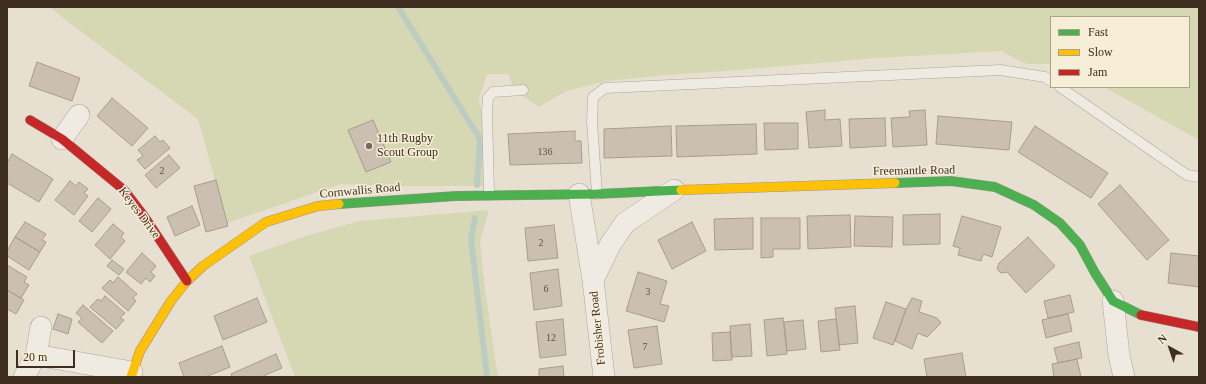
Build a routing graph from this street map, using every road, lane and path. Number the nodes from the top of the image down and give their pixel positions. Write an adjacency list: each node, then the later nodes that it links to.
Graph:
1 (1050, 80): 9 (lane)
2 (1061, 88): 7 (lane)
3 (523, 90): 10 (lane)
4 (79, 115): 6 (street)
5 (30, 120): 6 (street, Keyes Drive)
6 (62, 139): 12 (street, Keyes Drive)
7 (1199, 177)
8 (674, 190): 9 (street, Freemantle Road); 11 (street, Frobisher Road); 13 (street, Freemantle Road)
9 (588, 194): 10 (street, Cornwallis Road); 11 (street, Frobisher Road)
10 (488, 195): 12 (street, Cornwallis Road)
11 (593, 280): 19 (street, Frobisher Road)
12 (187, 281): 17 (street, Cornwallis Road)
13 (1113, 301): 15 (street); 20 (street)
14 (41, 327): 16 (street)
15 (1199, 327)
16 (36, 355): 17 (street); 18 (street)
17 (131, 374)
18 (24, 377)
19 (604, 377)
20 (1124, 377)

